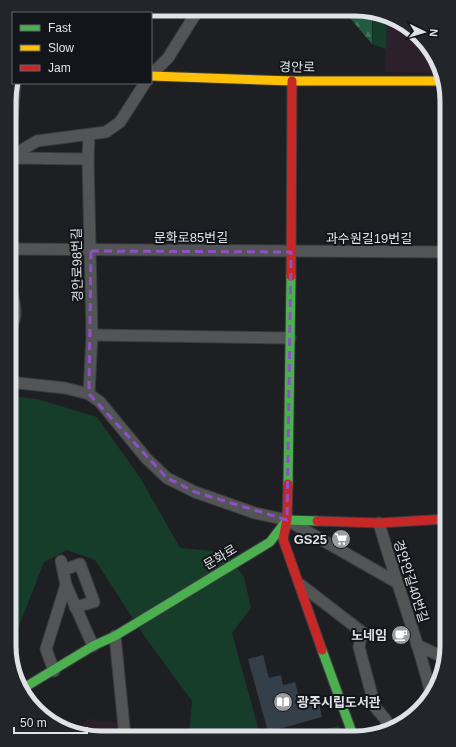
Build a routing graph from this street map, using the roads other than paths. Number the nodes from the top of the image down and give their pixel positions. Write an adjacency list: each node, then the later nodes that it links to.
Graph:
1 (194, 16): 2 (street)
2 (152, 75)
3 (152, 76): 4 (street, 경안로)
4 (292, 81): 5 (street, 경안로); 13 (street)
5 (437, 81)
6 (144, 84): 7 (street)
7 (90, 136): 8 (street); 10 (street, 경안로98번길)
8 (16, 153)
9 (16, 157): 10 (street)
10 (88, 159): 12 (street, 경안로98번길)
11 (16, 249): 12 (street, 문화로85번길)
12 (91, 251): 13 (street, 문화로85번길); 15 (street, 경안로98번길)
13 (292, 252): 14 (street, 과수원길19번길); 16 (street)
14 (440, 252)
15 (92, 335): 16 (street); 18 (street, 경안로98번길)
16 (290, 338): 20 (street)
17 (16, 383): 18 (street)
18 (89, 394): 20 (street)
19 (440, 519): 21 (street)
20 (287, 520): 21 (street); 22 (street); 23 (street); 26 (street, 문화로)
21 (379, 523): 22 (street, 경안안길40번길)
22 (396, 582): 28 (street, 경안안길40번길)
23 (300, 585): 33 (street); 35 (street)
24 (66, 586): 25 (street); 25 (street); 30 (street)
25 (75, 607): 27 (street)
26 (114, 636): 27 (street, 문화로); 34 (street)
27 (92, 646): 30 (street, 문화로)
28 (418, 646): 29 (street); 32 (street, 경안안길40번길)
29 (439, 655)
30 (54, 671): 31 (street, 문화로)
31 (26, 687)
32 (429, 687)
33 (387, 725)
34 (124, 731)
35 (352, 731)

